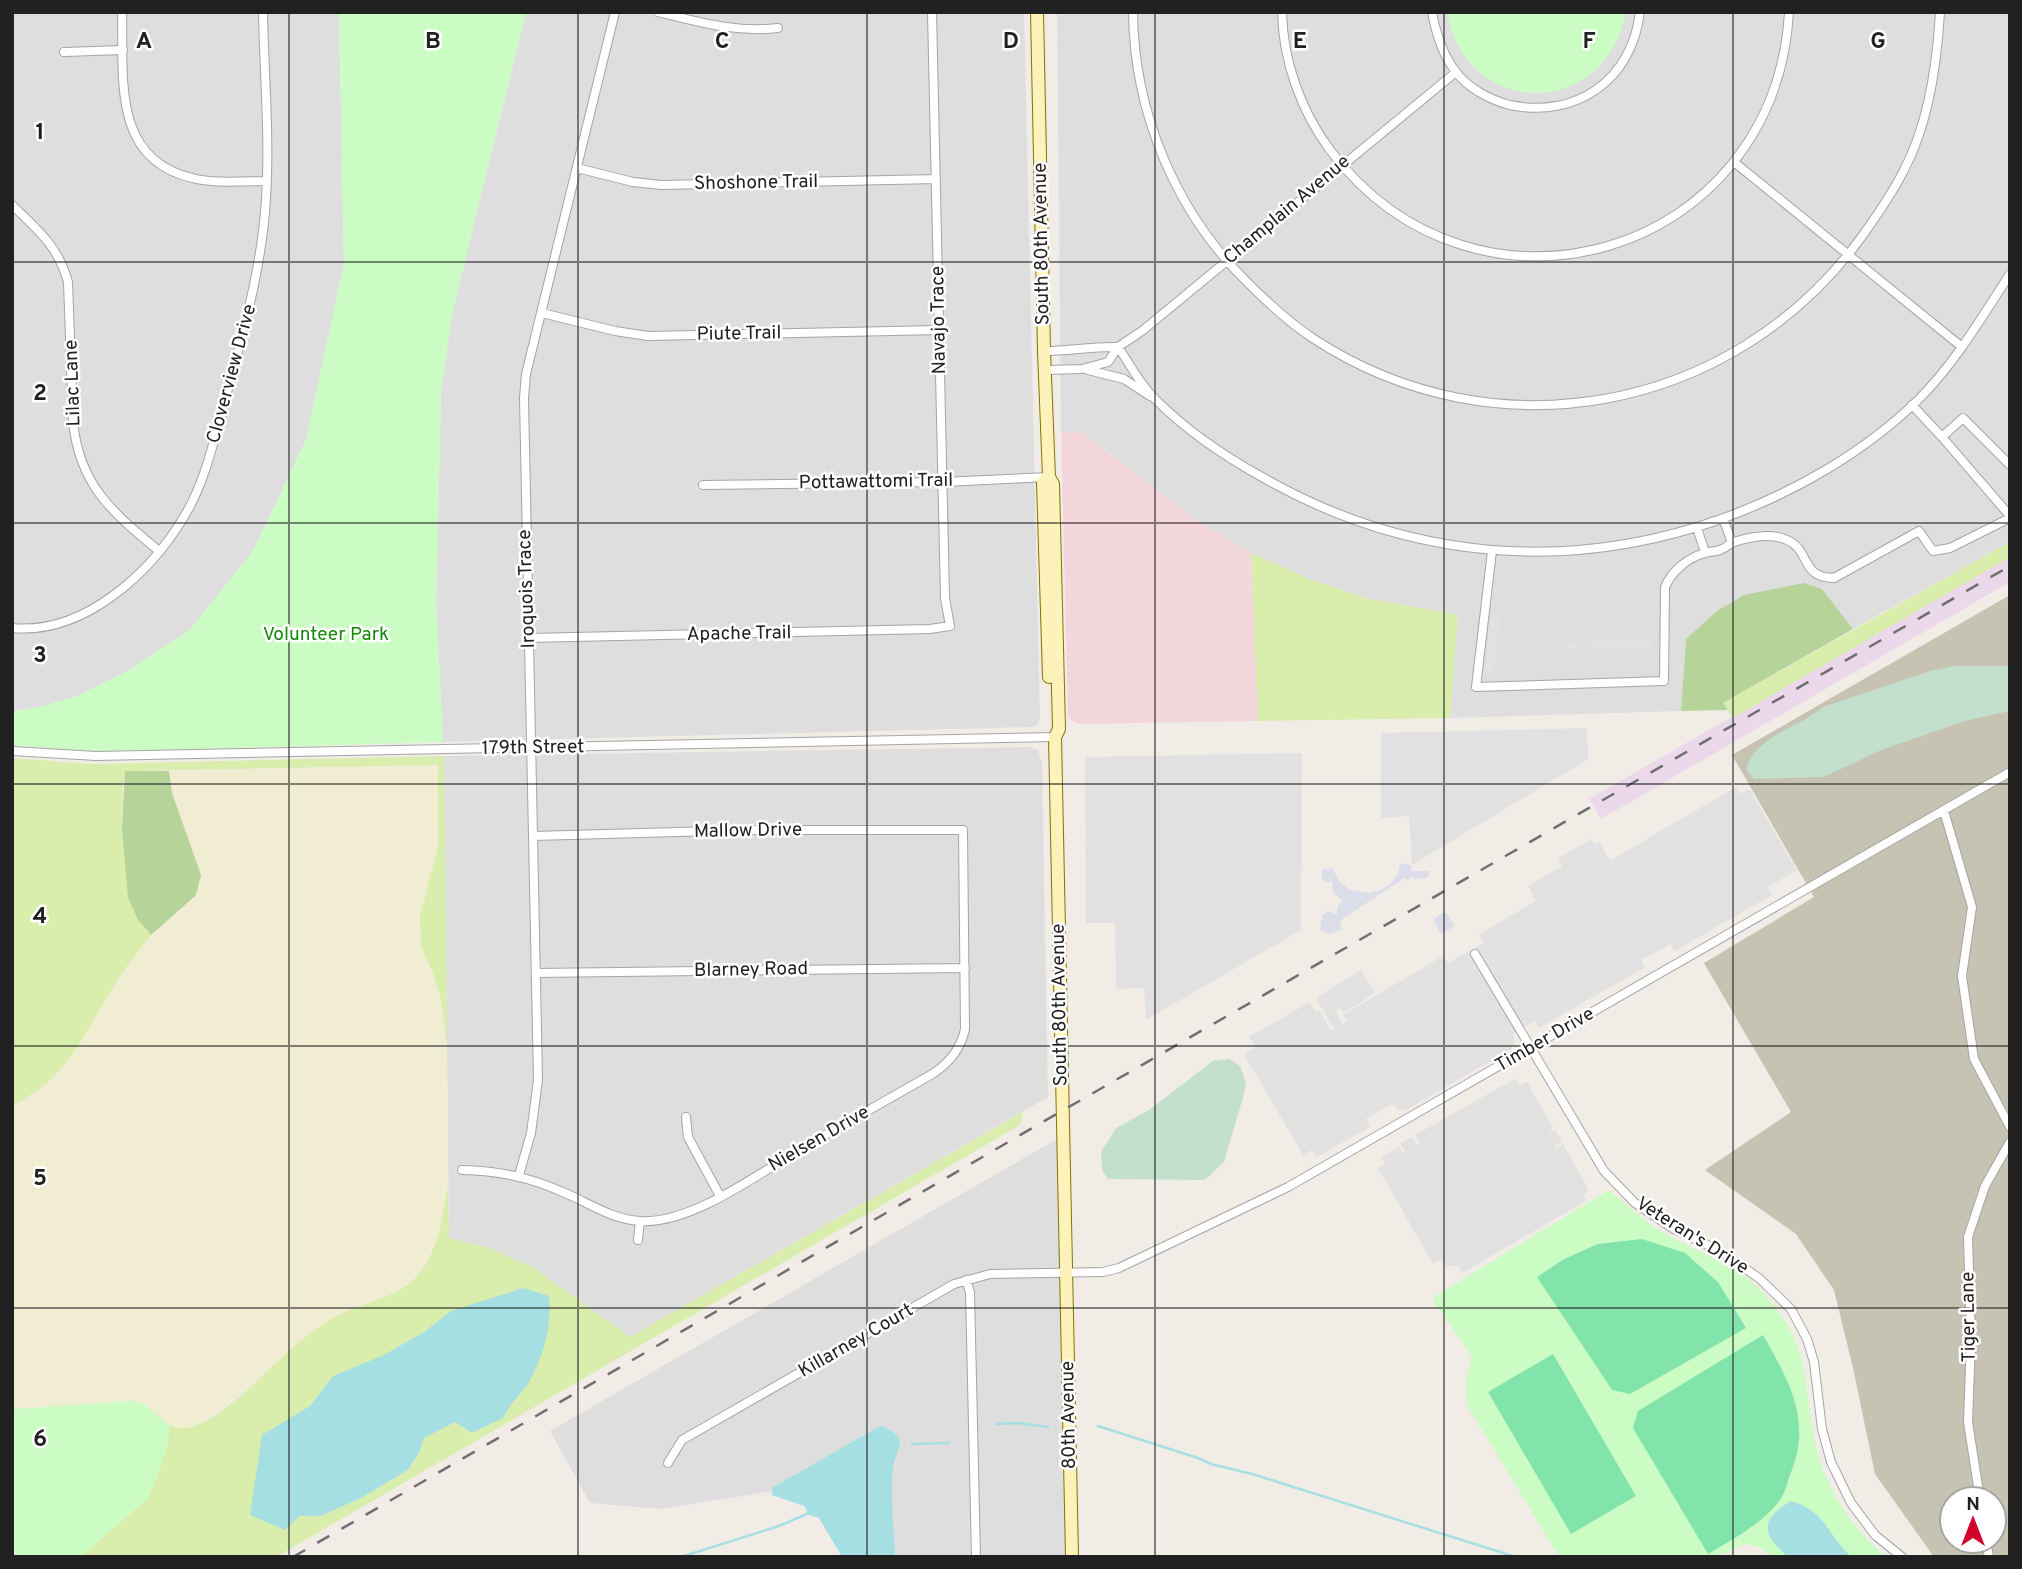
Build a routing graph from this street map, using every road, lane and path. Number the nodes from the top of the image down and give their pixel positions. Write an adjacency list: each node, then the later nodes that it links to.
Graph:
1 (122, 12): 14 (street)
2 (263, 12): 21 (street, Cloverview Drive)
3 (615, 12): 19 (street, Iroquois Trace)
4 (658, 12): 13 (street)
5 (932, 12): 20 (street, Navajo Trace)
6 (1037, 12): 30 (street, South 80th Avenue)
7 (1133, 12): 24 (street)
8 (1282, 12): 18 (street)
9 (1432, 12): 16 (street)
10 (1640, 12): 16 (street)
11 (1789, 12): 17 (street)
12 (1940, 12): 23 (street)
13 (778, 28)
14 (123, 50): 15 (street); 21 (street)
15 (64, 52)
16 (1456, 72): 18 (street, Champlain Avenue)
17 (1734, 162): 18 (street); 23 (street)
18 (1342, 165): 24 (street, Champlain Avenue)
19 (577, 168): 20 (street, Shoshone Trail); 26 (street, Iroquois Trace)
20 (936, 179): 27 (street, Navajo Trace)
21 (267, 181): 44 (street, Cloverview Drive)
22 (12, 205): 44 (street, Lilac Lane)
23 (1849, 254): 24 (street); 29 (street)
24 (1226, 261): 28 (street, Champlain Avenue)
25 (2010, 274): 29 (street)
26 (542, 313): 27 (street, Piute Trail); 49 (street, Iroquois Trace)
27 (939, 330): 38 (street, Navajo Trace)
28 (1118, 347): 30 (street); 32 (street, Champlain Avenue); 33 (street)
29 (1962, 347): 34 (street)
30 (1044, 351): 31 (street, South 80th Avenue)
31 (1045, 369): 32 (street, Champlain Avenue); 37 (street, South 80th Avenue)
32 (1082, 369): 33 (street)
33 (1153, 397): 45 (street)
34 (1912, 405): 35 (street); 41 (street)
35 (1942, 437): 36 (street); 40 (street)
36 (2010, 465)
37 (1049, 477): 38 (street, Pottawattomi Trail); 50 (street, South 80th Avenue)
38 (943, 482): 39 (street, Pottawattomi Trail); 47 (street, Navajo Trace)
39 (703, 485)
40 (2010, 517): 43 (street)
41 (1723, 518): 42 (street); 43 (street)
42 (1697, 528): 45 (street); 46 (street)
43 (1732, 543): 46 (street)
44 (159, 551): 48 (street, Cloverview Drive)
45 (1492, 551): 46 (street)
46 (1705, 552)
47 (950, 626): 49 (street, Apache Trail)
48 (12, 628)
49 (528, 638): 51 (street, Iroquois Trace)
50 (1055, 737): 51 (street, 179th Street); 69 (street, South 80th Avenue)
51 (531, 748): 52 (street, 179th Street); 56 (street, Iroquois Trace)
52 (12, 751)
53 (2010, 772): 54 (street, Timber Drive)
54 (1944, 811): 60 (street, Timber Drive); 62 (street)
55 (963, 830): 56 (street, Mallow Drive); 58 (street, Nielsen Drive)
56 (533, 836): 59 (street, Iroquois Trace)
57 (1475, 954): 60 (street, Veteran's Drive)
58 (965, 968): 59 (street, Blarney Road); 66 (street, Nielsen Drive)
59 (536, 973): 65 (street, Iroquois Trace)
60 (1531, 1049): 69 (street, Timber Drive); 75 (street, Veteran's Drive)
61 (686, 1117): 66 (street)
62 (2010, 1127)
63 (2010, 1142): 72 (street, Tiger Lane)
64 (461, 1170): 65 (street, Nielsen Drive)
65 (519, 1175): 67 (street, Nielsen Drive)
66 (720, 1196): 67 (street, Nielsen Drive)
67 (640, 1221): 68 (street)
68 (638, 1240)
69 (1066, 1272): 70 (street, Killarney Court); 74 (street, 80th Avenue)
70 (967, 1280): 71 (street, Killarney Court); 73 (street)
71 (668, 1463)
72 (1978, 1485)
73 (976, 1557)
74 (1072, 1557)
75 (1902, 1557)

